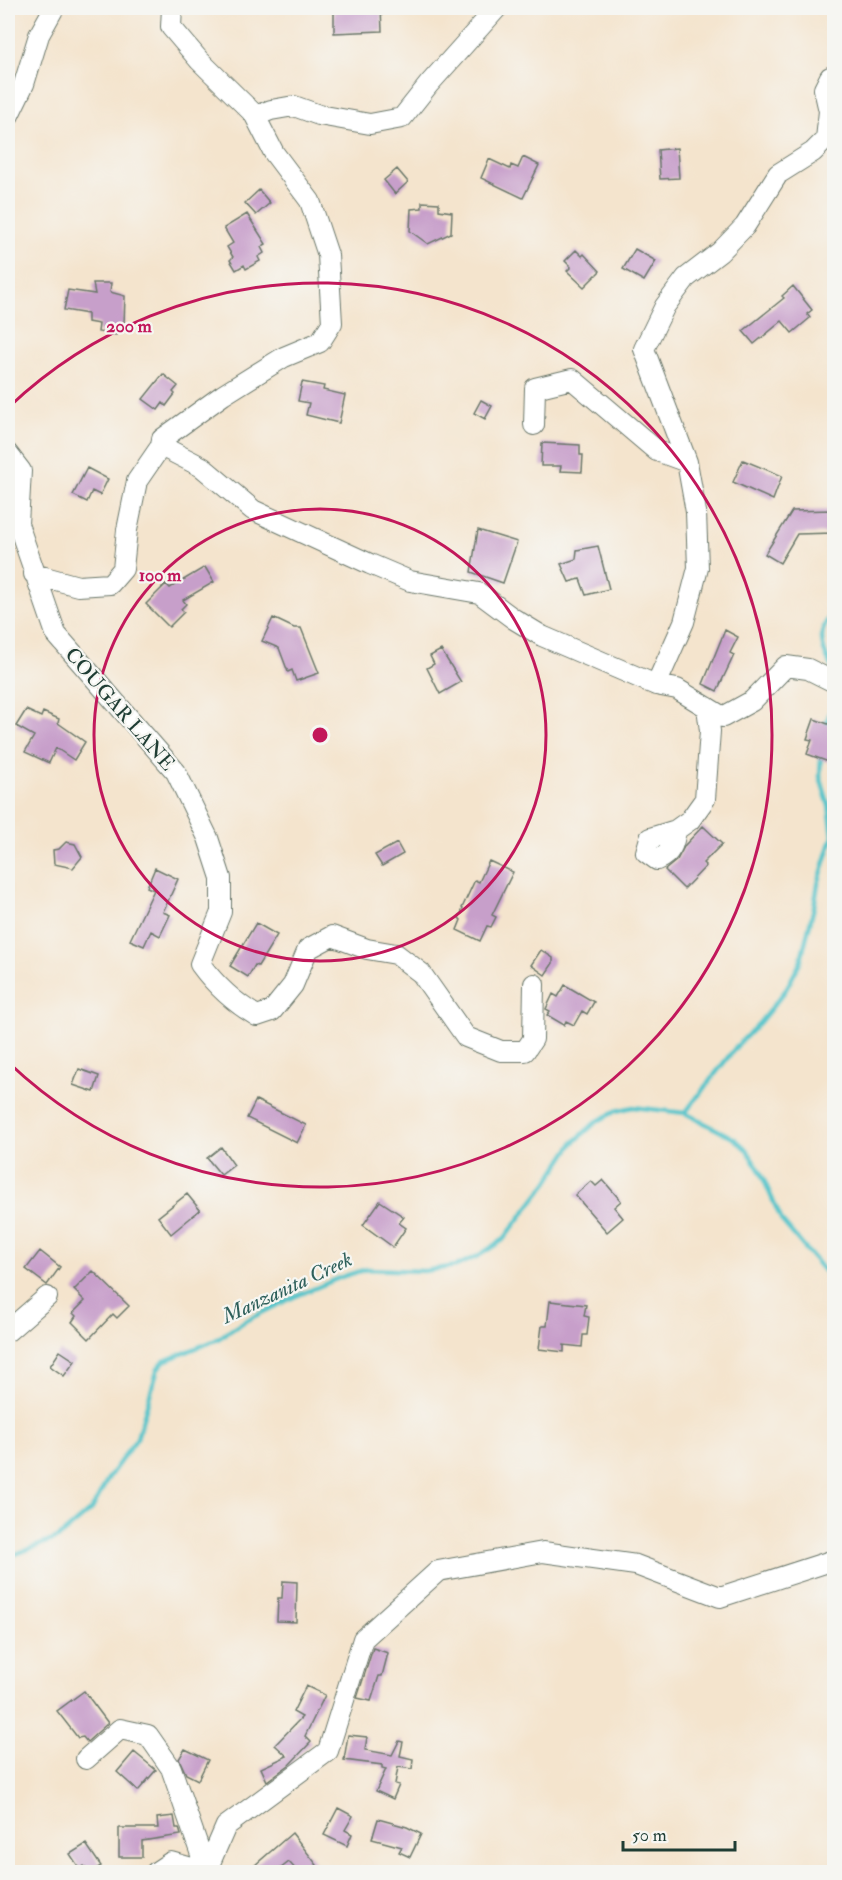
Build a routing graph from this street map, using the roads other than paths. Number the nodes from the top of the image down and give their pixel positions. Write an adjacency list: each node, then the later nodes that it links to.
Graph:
1 (54, 8): 6 (street)
2 (172, 8): 5 (street)
3 (497, 8): 5 (street)
4 (834, 79): 10 (street)
5 (255, 116): 8 (street)
6 (8, 117)
7 (534, 425): 10 (street)
8 (162, 442): 11 (street); 13 (street)
9 (9, 458): 11 (street, COUGAR LANE)
10 (687, 462): 13 (street)
11 (34, 573): 16 (street, COUGAR LANE)
12 (834, 682): 14 (street)
13 (656, 685): 14 (street)
14 (707, 707): 15 (street)
15 (676, 830)
16 (534, 984)
17 (47, 1297): 18 (street)
18 (8, 1331)
19 (834, 1560): 22 (street)
20 (86, 1759): 22 (street)
21 (156, 1872): 22 (street)
22 (207, 1872)

